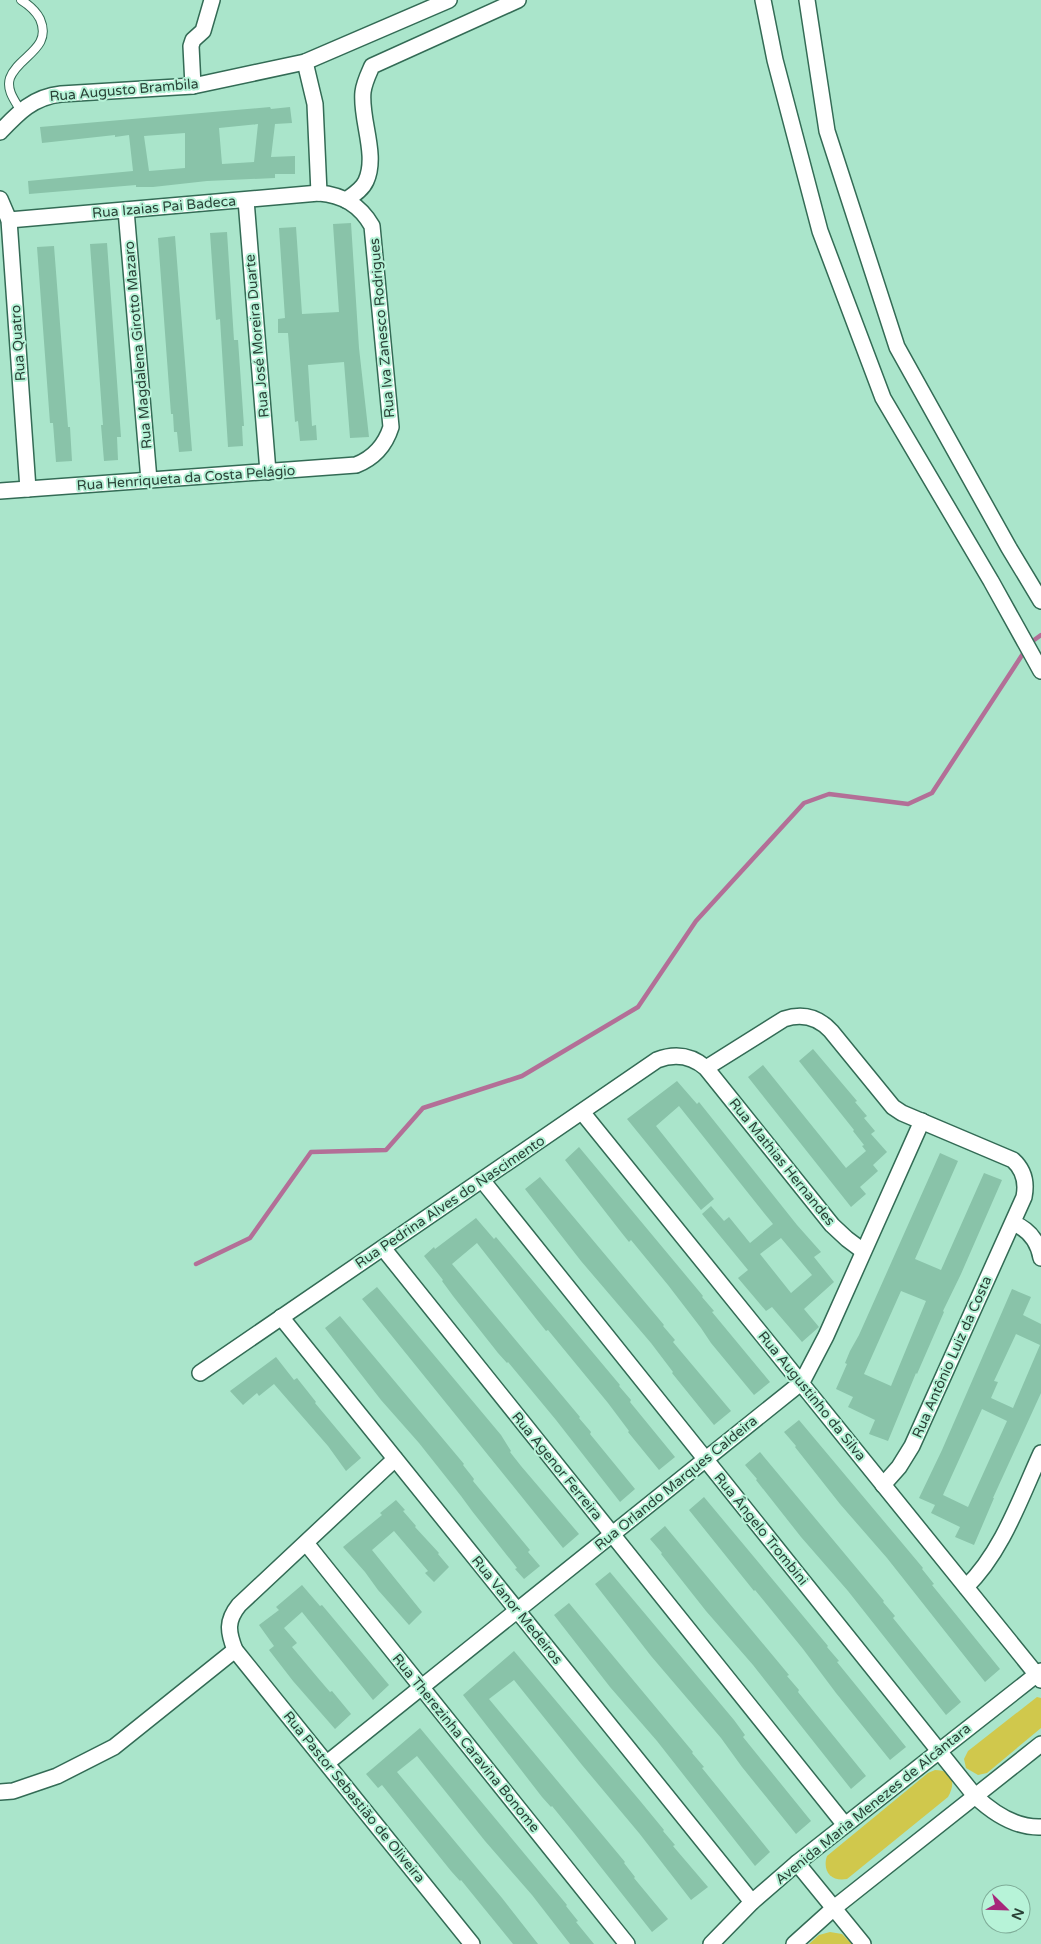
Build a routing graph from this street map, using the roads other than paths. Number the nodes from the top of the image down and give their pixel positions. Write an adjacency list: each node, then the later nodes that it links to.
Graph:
1 (21, 0): 11 (lane)
2 (202, 0): 8 (street)
3 (212, 0): 8 (street)
4 (449, 0): 9 (street, Rua Augusto Brambila)
5 (518, 0): 16 (street)
6 (763, 0): 25 (street)
7 (807, 0): 24 (street)
8 (203, 31): 10 (street)
9 (305, 62): 10 (street, Rua Augusto Brambila); 13 (street)
10 (192, 86): 11 (street, Rua Augusto Brambila)
11 (21, 111): 12 (street, Rua Augusto Brambila)
12 (0, 132)
13 (319, 193): 15 (street, Rua Izaias Pai Badeca); 16 (street, Rua Iva Zanesco Rodrigues)
14 (0, 199): 18 (street, Rua Quatro)
15 (246, 200): 17 (street, Rua Izaias Pai Badeca); 20 (street, Rua José Moreira Duarte)
16 (346, 200): 19 (street, Rua Iva Zanesco Rodrigues)
17 (126, 210): 18 (street, Rua Izaias Pai Badeca); 21 (street, Rua Magdalena Girotto Mazaro)
18 (9, 220): 22 (street, Rua Quatro)
19 (370, 459): 20 (street, Rua Henriqueta da Costa Pelágio)
20 (268, 472): 21 (street, Rua Henriqueta da Costa Pelágio)
21 (149, 480): 22 (street, Rua Henriqueta da Costa Pelágio)
22 (28, 489): 23 (street, Rua Henriqueta da Costa Pelágio)
23 (0, 491)
24 (1041, 601)
25 (1041, 671)
26 (706, 1068): 27 (street, Rua Pedrina Alves do Nascimento); 28 (street, Rua Antônio Luiz da Costa); 32 (street, Rua Mathias Hernandes)
27 (582, 1112): 29 (street, Rua Pedrina Alves do Nascimento); 36 (street, Rua Augustinho da Silva)
28 (922, 1122): 30 (street, Rua Antônio Luiz da Costa); 32 (street, Rua Orlando Marques Caldeira)
29 (482, 1180): 31 (street, Rua Pedrina Alves do Nascimento); 39 (street, Rua Ângelo Trombini)
30 (1012, 1223): 33 (street); 40 (street, Rua Antônio Luiz da Costa)
31 (383, 1248): 34 (street, Rua Pedrina Alves do Nascimento); 41 (street, Rua Agenor Ferreira)
32 (863, 1251): 36 (street, Rua Orlando Marques Caldeira)
33 (1041, 1258)
34 (281, 1317): 35 (street, Rua Pedrina Alves do Nascimento); 38 (street, Rua Vanor Medeiros)
35 (200, 1373)
36 (802, 1382): 39 (street, Rua Orlando Marques Caldeira); 40 (street, Rua Augustinho da Silva)
37 (1041, 1453): 43 (street)
38 (395, 1459): 42 (street); 44 (street, Rua Vanor Medeiros)
39 (705, 1459): 41 (street, Rua Orlando Marques Caldeira); 49 (street, Rua Ângelo Trombini)
40 (883, 1485): 43 (street, Rua Augustinho da Silva)
41 (612, 1534): 44 (street, Rua Orlando Marques Caldeira); 53 (street, Rua Agenor Ferreira)
42 (306, 1543): 45 (street); 47 (street, Rua Therezinha Caravina Bonome)
43 (966, 1587): 46 (street, Rua Augustinho da Silva)
44 (518, 1610): 47 (street, Rua Orlando Marques Caldeira); 56 (street, Rua Vanor Medeiros)
45 (235, 1650): 50 (street, Rua Pastor Sebastião de Oliveira); 51 (street)
46 (1040, 1675): 49 (street, Avenida Maria Menezes de Alcântara)
47 (422, 1688): 50 (street, Rua Orlando Marques Caldeira); 59 (street, Rua Therezinha Caravina Bonome)
48 (1041, 1744): 52 (street)
49 (939, 1751): 52 (street, Rua Ângelo Trombini); 53 (street, Avenida Maria Menezes de Alcântara)
50 (327, 1763): 58 (street, Rua Pastor Sebastião de Oliveira)
51 (0, 1792)
52 (975, 1796): 54 (street, Rua Ângelo Trombini); 57 (street)
53 (845, 1825): 55 (street, Avenida Maria Menezes de Alcântara)
54 (1041, 1827)
55 (797, 1863): 56 (street, Avenida Maria Menezes de Alcântara); 57 (street)
56 (752, 1902): 60 (street, Avenida Maria Menezes de Alcântara)
57 (834, 1908): 61 (street); 62 (street)
58 (472, 1944)
59 (627, 1944)
60 (711, 1944)
61 (794, 1944)
62 (863, 1944)

